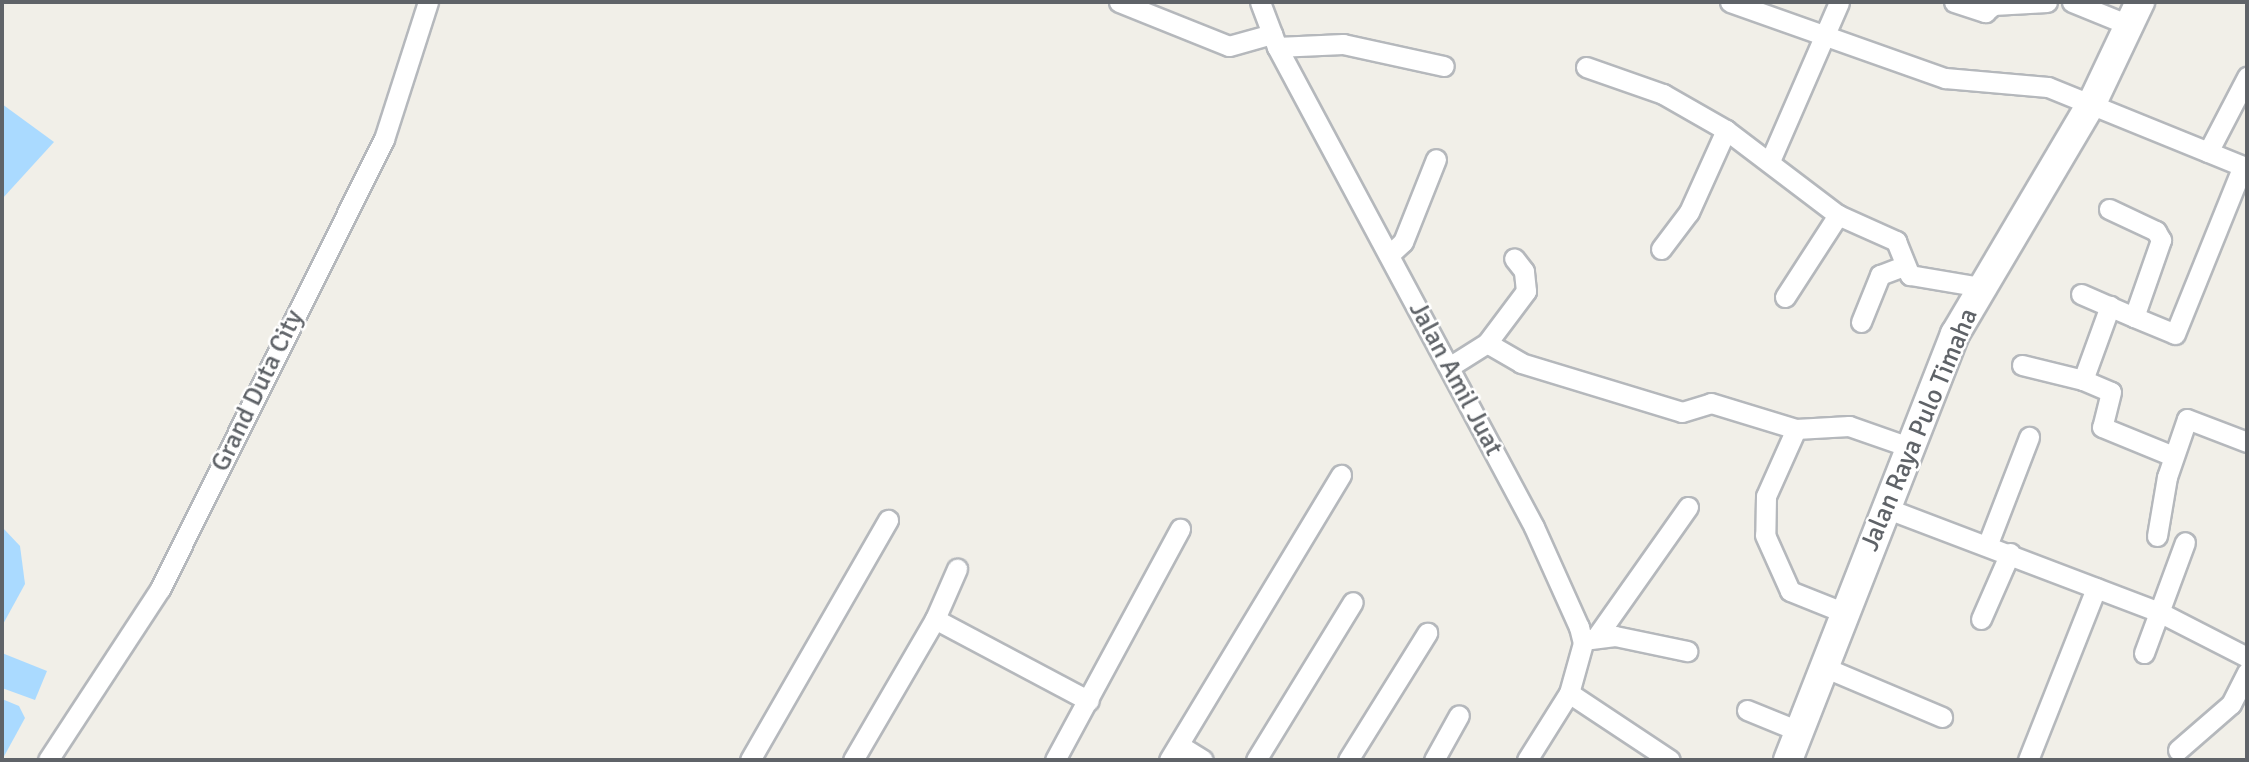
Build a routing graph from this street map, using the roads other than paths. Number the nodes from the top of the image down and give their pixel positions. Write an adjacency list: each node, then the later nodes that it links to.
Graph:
1 (428, 2): 74 (street, Grand Duta City)
2 (1119, 2): 10 (street)
3 (1260, 2): 10 (street, Jalan Amil Juat)
4 (1730, 2): 11 (street)
5 (1839, 2): 11 (street)
6 (1954, 2): 7 (street)
7 (2047, 2)
8 (2072, 2): 9 (street)
9 (2134, 13): 15 (street, Jalan Raya Pulo Timaha)
10 (1275, 40): 12 (street); 24 (street, Jalan Amil Juat)
11 (1826, 40): 15 (street); 19 (street)
12 (1444, 66)
13 (1586, 67): 16 (street)
14 (2247, 77): 17 (street)
15 (2093, 101): 17 (street); 27 (street, Jalan Raya Pulo Timaha)
16 (1726, 130): 19 (street); 23 (street)
17 (2208, 152): 20 (street)
18 (1436, 159): 24 (street)
19 (1770, 161): 22 (street)
20 (2245, 167): 31 (street)
21 (2109, 209): 31 (street)
22 (1838, 215): 26 (street); 29 (street)
23 (1661, 249)
24 (1389, 255): 35 (street, Jalan Amil Juat)
25 (1514, 258): 33 (street)
26 (1903, 266): 27 (street); 32 (street)
27 (1981, 287): 40 (street, Jalan Raya Pulo Timaha)
28 (2081, 294): 30 (street)
29 (1784, 297)
30 (2110, 306): 31 (street); 36 (street)
31 (2134, 317)
32 (1861, 322)
33 (1487, 343): 35 (street); 37 (street)
34 (2022, 365): 36 (street)
35 (1449, 367): 59 (street, Jalan Amil Juat)
36 (2083, 380): 41 (street)
37 (1796, 429): 40 (street); 55 (street)
38 (2029, 437): 49 (street)
39 (2247, 442): 41 (street)
40 (1909, 447): 43 (street, Jalan Raya Pulo Timaha)
41 (2173, 456): 47 (street)
42 (1341, 475): 72 (street)
43 (1883, 507): 49 (street); 55 (street, Jalan Raya Pulo Timaha)
44 (1688, 508): 59 (street)
45 (888, 520): 75 (street)
46 (1180, 529): 66 (street)
47 (2157, 537)
48 (2185, 542): 54 (street)
49 (1987, 546): 50 (street)
50 (2010, 553): 52 (street); 57 (street)
51 (957, 569): 56 (street)
52 (2096, 588): 54 (street); 84 (street)
53 (1353, 602): 78 (street)
54 (2159, 612): 61 (street); 62 (street)
55 (1845, 613): 63 (street, Jalan Raya Pulo Timaha)
56 (935, 619): 66 (street); 73 (street)
57 (1981, 619)
58 (1427, 634): 79 (street)
59 (1590, 640): 60 (street); 65 (street)
60 (1687, 651)
61 (2144, 653)
62 (2247, 657)
63 (1826, 668): 69 (street); 70 (street, Jalan Raya Pulo Timaha)
64 (2247, 672): 71 (street)
65 (1569, 693): 81 (street); 82 (street)
66 (1089, 701): 76 (street)
67 (1747, 710): 70 (street)
68 (1459, 715): 80 (street)
69 (1942, 716)
70 (1801, 732): 83 (street, Jalan Raya Pulo Timaha)
71 (2178, 750)
72 (1174, 753): 77 (street)
73 (860, 758)
74 (48, 760)
75 (750, 760)
76 (1055, 760)
77 (1203, 760)
78 (1256, 760)
79 (1348, 760)
80 (1434, 760)
81 (1527, 760)
82 (1670, 760)
83 (1788, 760)
84 (2028, 760)

